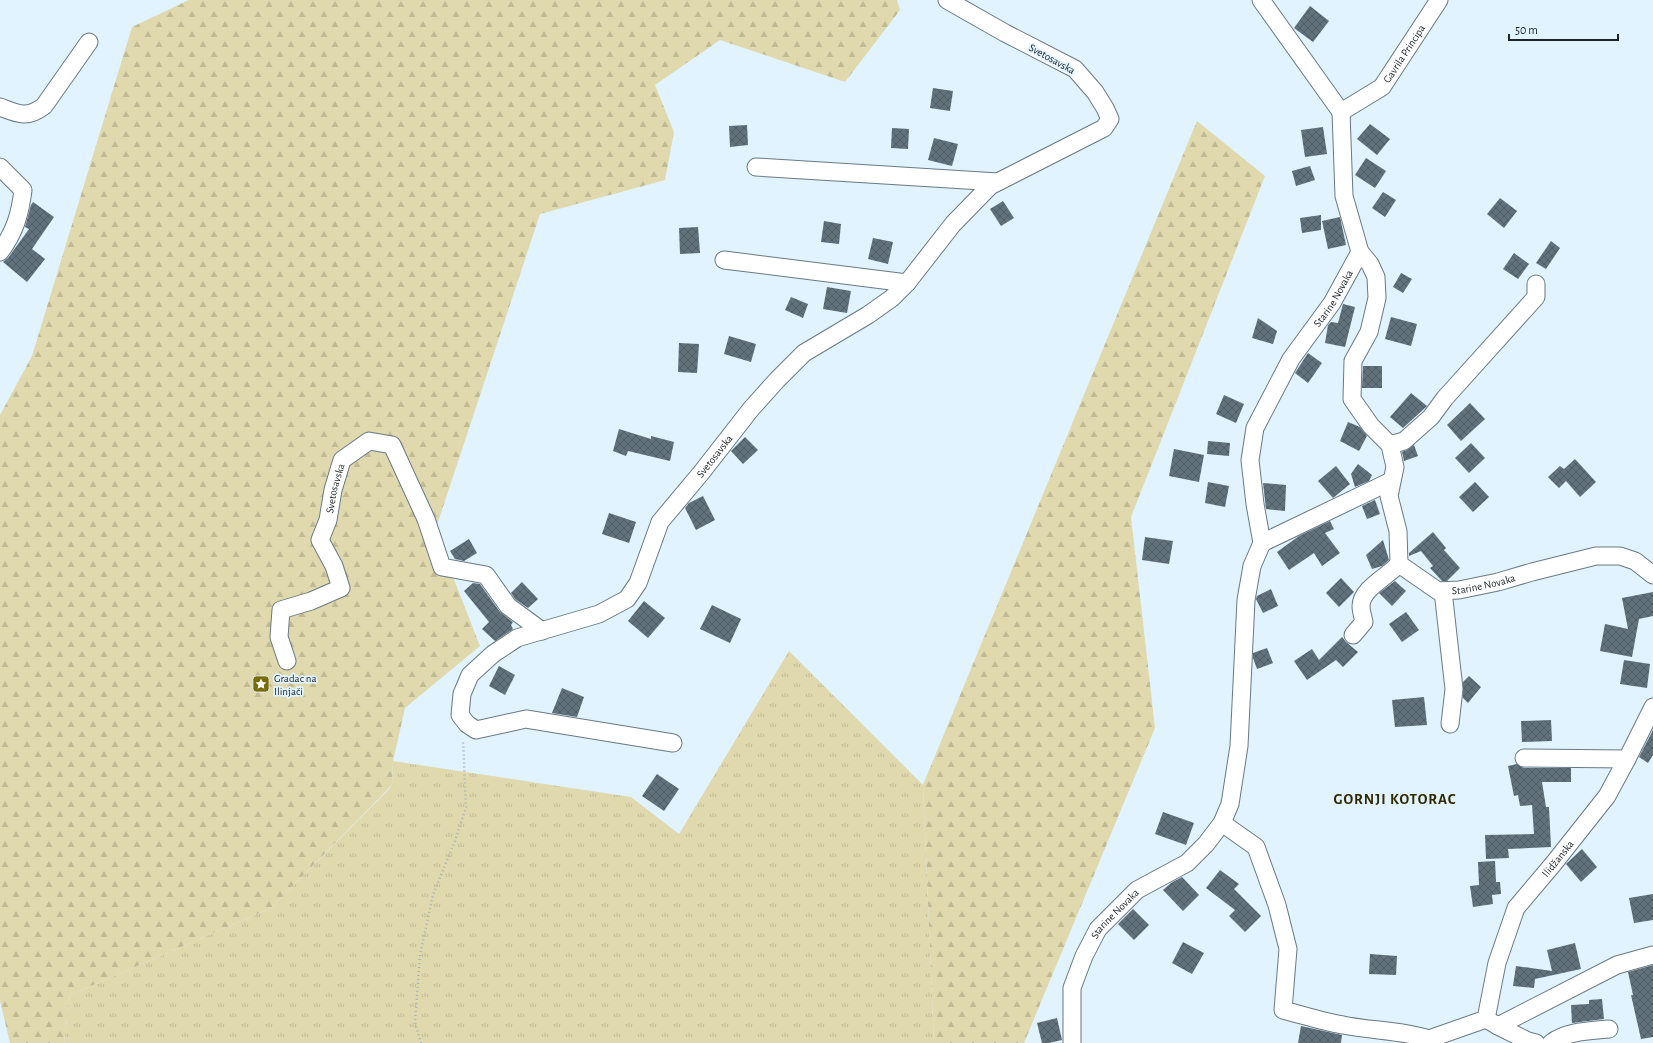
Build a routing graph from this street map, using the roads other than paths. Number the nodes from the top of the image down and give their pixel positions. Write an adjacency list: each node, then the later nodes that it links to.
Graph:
1 (947, 0): 9 (street, Svetosavska)
2 (1261, 0): 6 (street)
3 (1438, 0): 6 (street, Gavrila Principa)
4 (89, 42): 5 (street)
5 (0, 107)
6 (1341, 112): 11 (street)
7 (756, 167): 9 (street)
8 (0, 168): 10 (street)
9 (998, 182): 13 (street, Svetosavska)
10 (0, 252)
11 (1360, 252): 15 (street); 17 (street, Starine Novaka)
12 (724, 260): 13 (street)
13 (908, 283): 21 (street, Svetosavska)
14 (1536, 284): 15 (street)
15 (1390, 446): 16 (street)
16 (1391, 481): 17 (street); 18 (street)
17 (1262, 543): 29 (street, Starine Novaka)
18 (1399, 564): 20 (street, Starine Novaka); 22 (street)
19 (1653, 575): 20 (street, Starine Novaka)
20 (1443, 591): 25 (street)
21 (542, 631): 23 (street, Svetosavska); 26 (street, Svetosavska)
22 (1353, 636)
23 (287, 661)
24 (1653, 707): 28 (street, Ilidžanska)
25 (1450, 724)
26 (673, 743)
27 (1524, 758): 28 (street)
28 (1627, 759): 31 (street, Ilidžanska)
29 (1222, 823): 33 (street); 34 (street, Starine Novaka)
30 (1653, 955): 31 (street)
31 (1492, 1023): 33 (street); 35 (street)
32 (1609, 1029): 36 (street)
33 (1427, 1041)
34 (1072, 1043)
35 (1536, 1043)
36 (1551, 1043)

